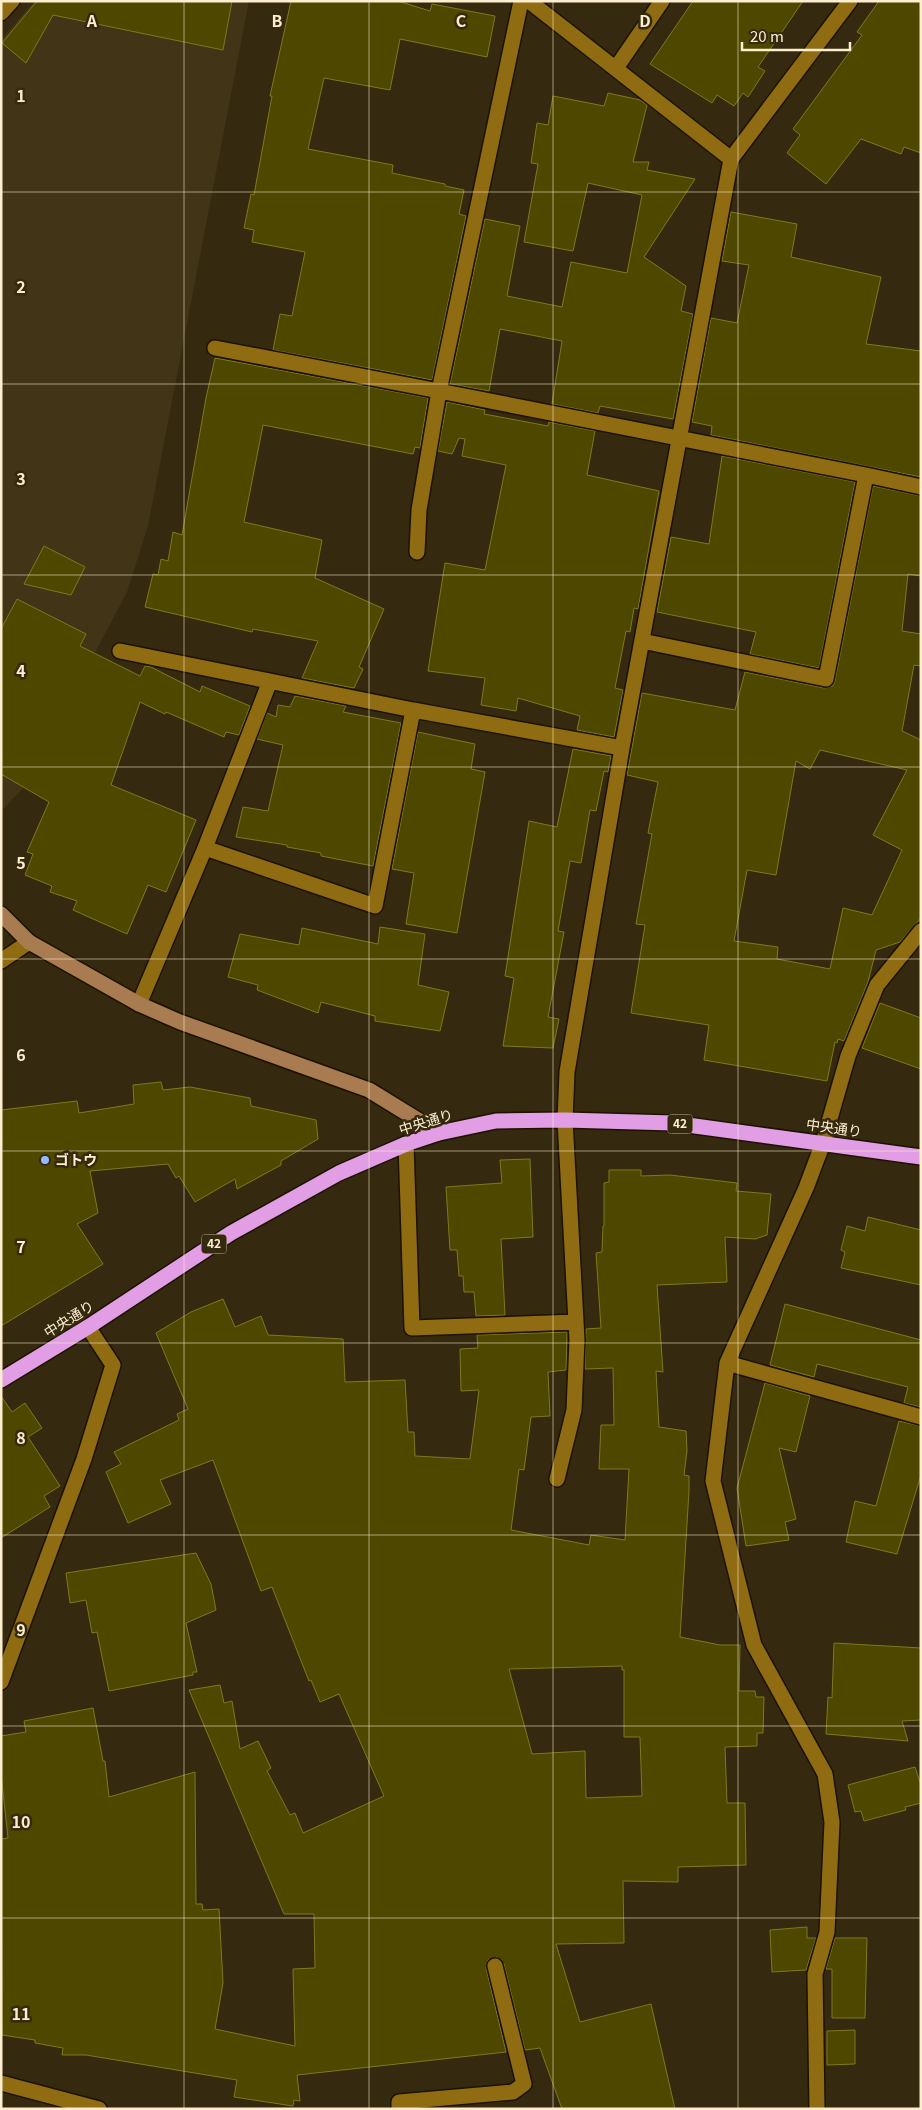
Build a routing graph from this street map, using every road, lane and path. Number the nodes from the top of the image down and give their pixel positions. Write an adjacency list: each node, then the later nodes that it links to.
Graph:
1 (12, 1): 6 (street)
2 (521, 1): 10 (street)
3 (529, 1): 7 (street)
4 (662, 1): 7 (street)
5 (850, 1): 8 (street)
6 (1, 12)
7 (616, 68): 8 (street)
8 (731, 159): 11 (street)
9 (215, 348): 10 (street)
10 (439, 391): 11 (street); 14 (street)
11 (680, 438): 12 (street); 15 (street)
12 (866, 475): 13 (street); 15 (street)
13 (921, 487)
14 (416, 552)
15 (642, 641): 19 (street)
16 (120, 652): 17 (street)
17 (270, 681): 18 (street); 20 (street)
18 (413, 710): 19 (street); 20 (street)
19 (622, 748): 26 (street)
20 (205, 848): 25 (street)
21 (1, 914): 23 (street)
22 (921, 931): 28 (street)
23 (29, 942): 24 (street); 25 (street)
24 (1, 961)
25 (139, 1004): 27 (street)
26 (565, 1120): 27 (highway, 中央通り / 42); 28 (highway, 中央通り / 42); 31 (street)
27 (439, 1133): 29 (highway, 中央通り / 42)
28 (823, 1143): 30 (highway, 中央通り / 42); 33 (street)
29 (406, 1144): 31 (street); 32 (highway, 中央通り / 42)
30 (921, 1157)
31 (576, 1322): 36 (street)
32 (88, 1327): 34 (highway, 中央通り / 42); 37 (street)
33 (727, 1363): 35 (street); 42 (street)
34 (1, 1380)
35 (921, 1417)
36 (557, 1479)
37 (1, 1682)
38 (495, 1966): 41 (street)
39 (1, 2083): 40 (street)
40 (99, 2109)
41 (399, 2109)
42 (817, 2109)

